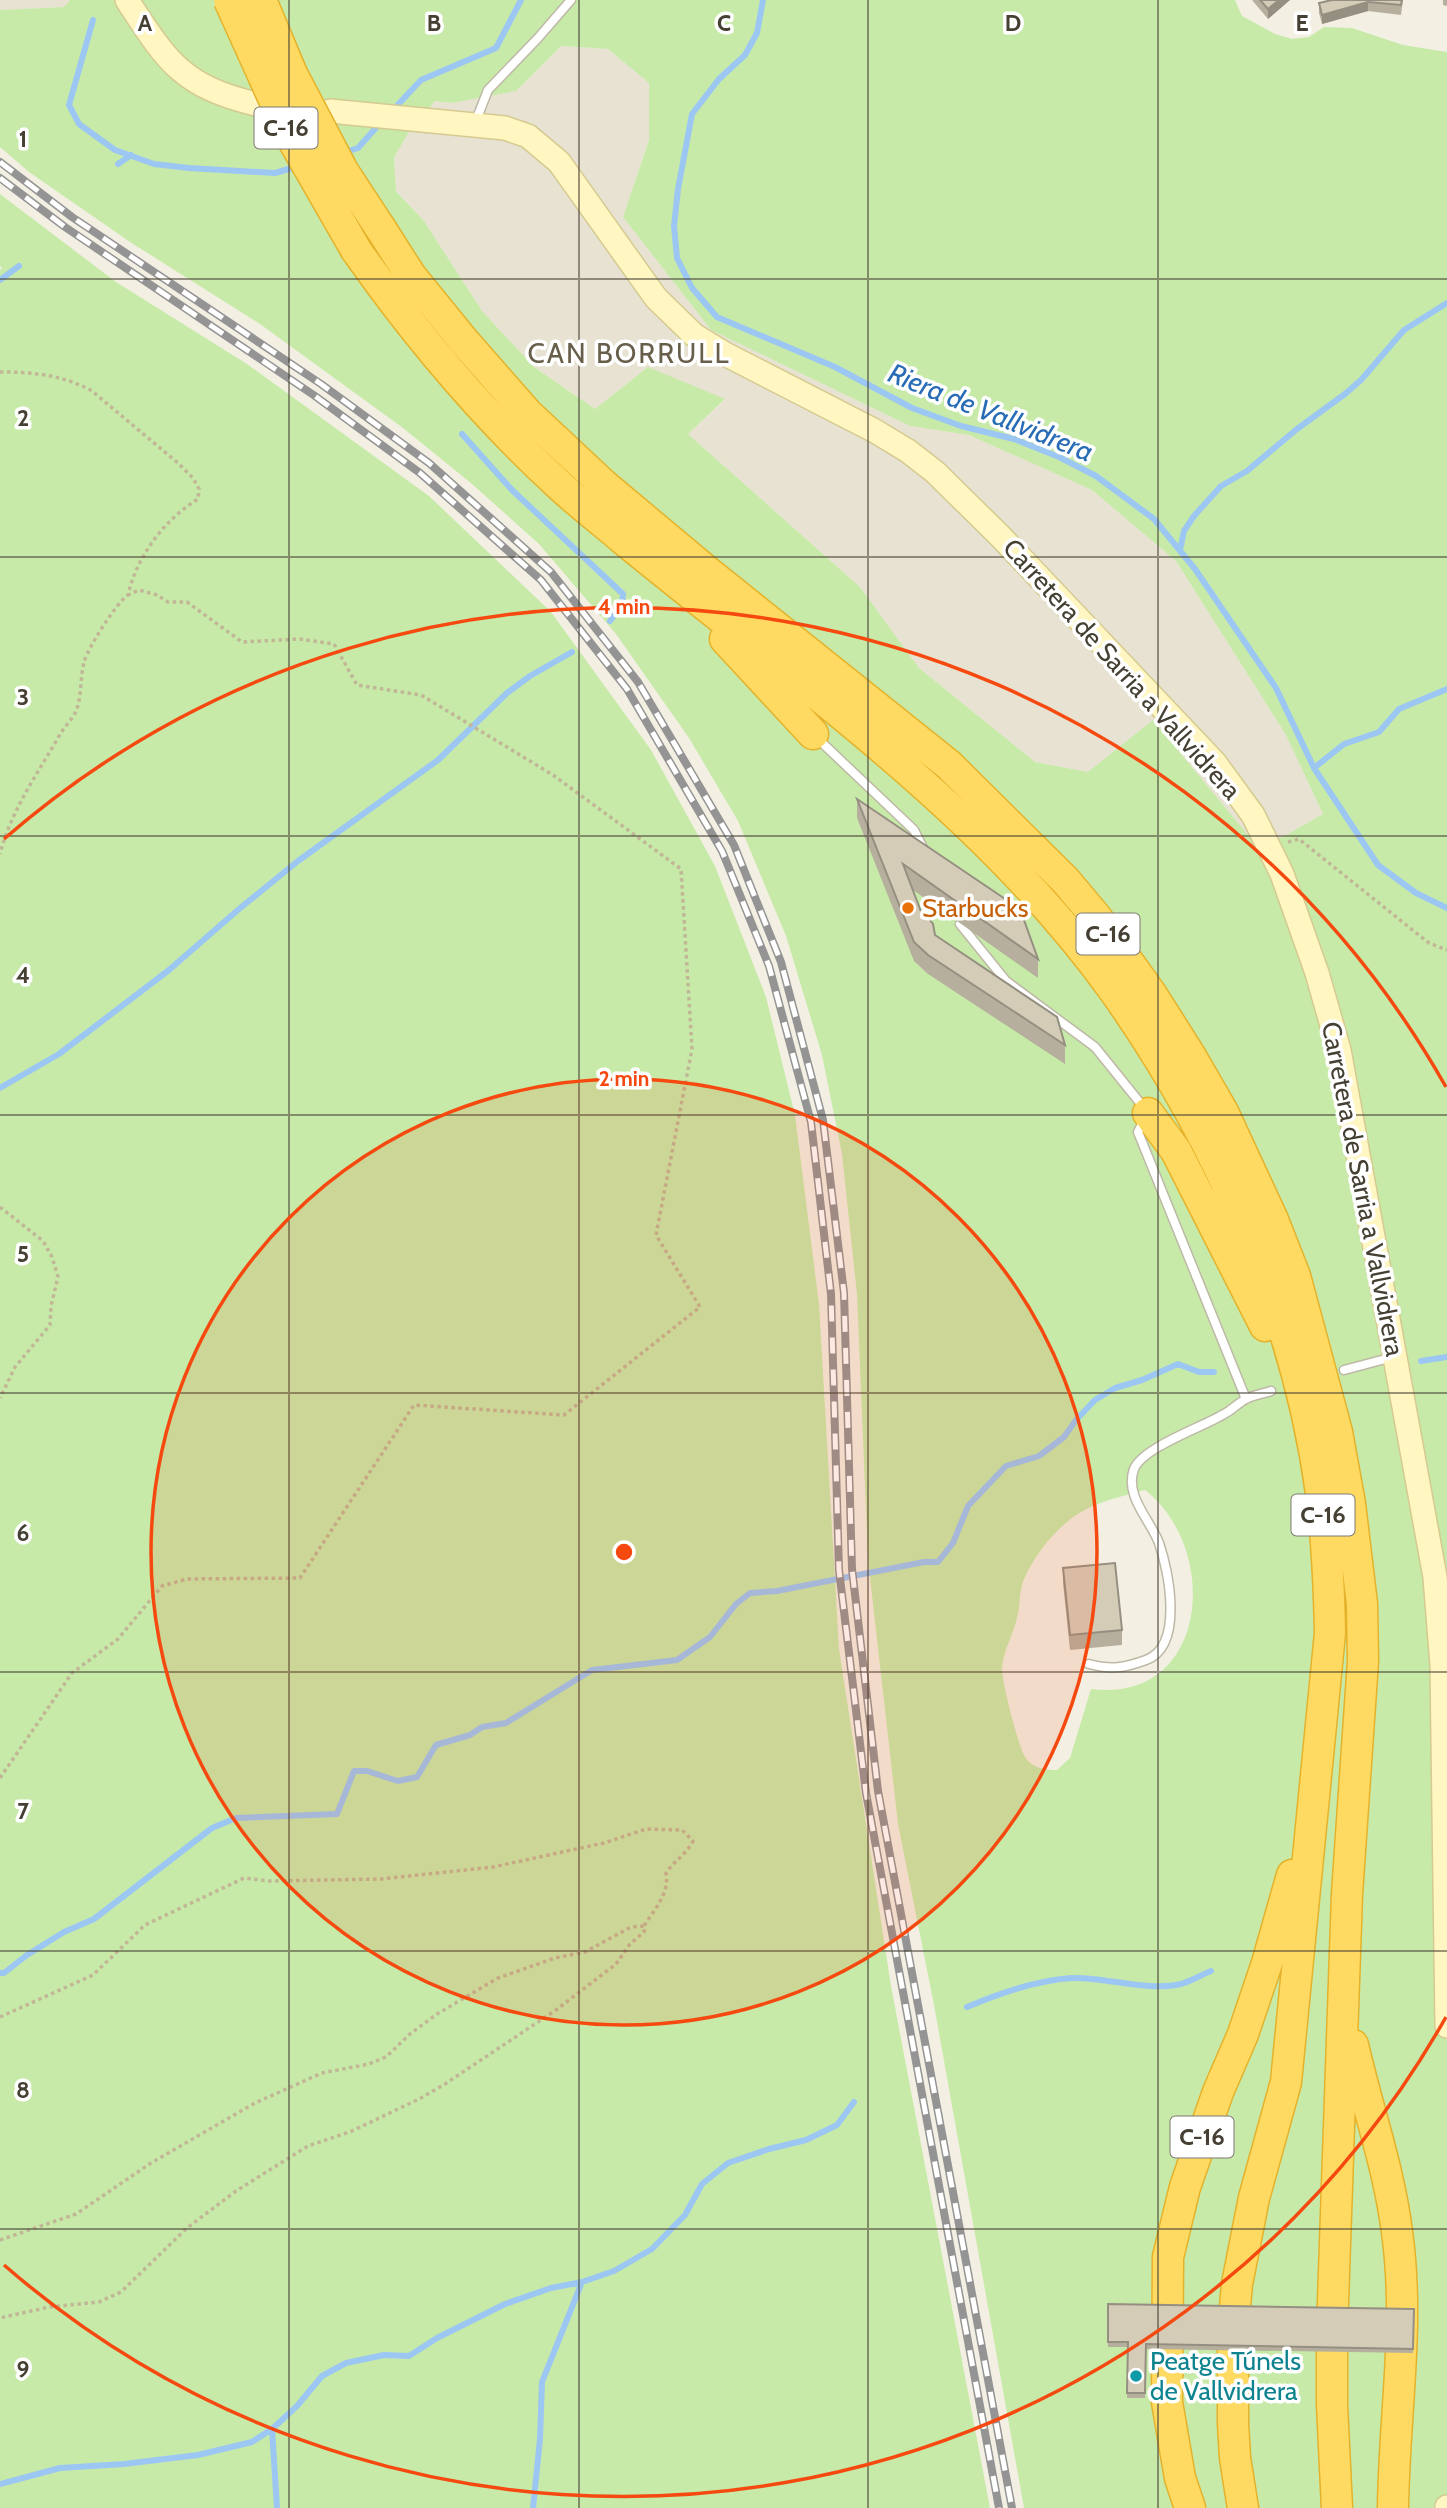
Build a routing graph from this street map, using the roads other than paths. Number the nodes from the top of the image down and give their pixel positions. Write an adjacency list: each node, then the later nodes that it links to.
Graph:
1 (127, 0): 5 (main road)
2 (229, 0): 8 (highway, C-16, bridge)
3 (261, 0): 19 (highway, C-16, bridge)
4 (571, 0): 7 (lane)
5 (256, 104)
6 (330, 111): 7 (main road, Carretera de Sarria a Vallvidrera)
7 (475, 126): 13 (main road, Carretera de Sarria a Vallvidrera)
8 (674, 581): 9 (highway); 15 (highway, C-16)
9 (813, 734): 10 (lane)
10 (932, 863)
11 (960, 924): 12 (lane)
12 (1148, 1113): 15 (highway); 16 (lane)
13 (1396, 1356): 14 (lane); 20 (main road, Carretera de Sarria a Vallvidrera)
14 (1344, 1370)
15 (1284, 1384): 16 (lane); 18 (highway, C-16)
16 (1246, 1399): 17 (lane)
17 (1089, 1664)
18 (1315, 1776): 21 (highway, C-16); 22 (highway, C-16)
19 (1344, 2001): 23 (highway, C-16); 24 (highway, C-16)
20 (1447, 2026)
21 (1191, 2508)
22 (1242, 2508)
23 (1337, 2508)
24 (1393, 2508)

